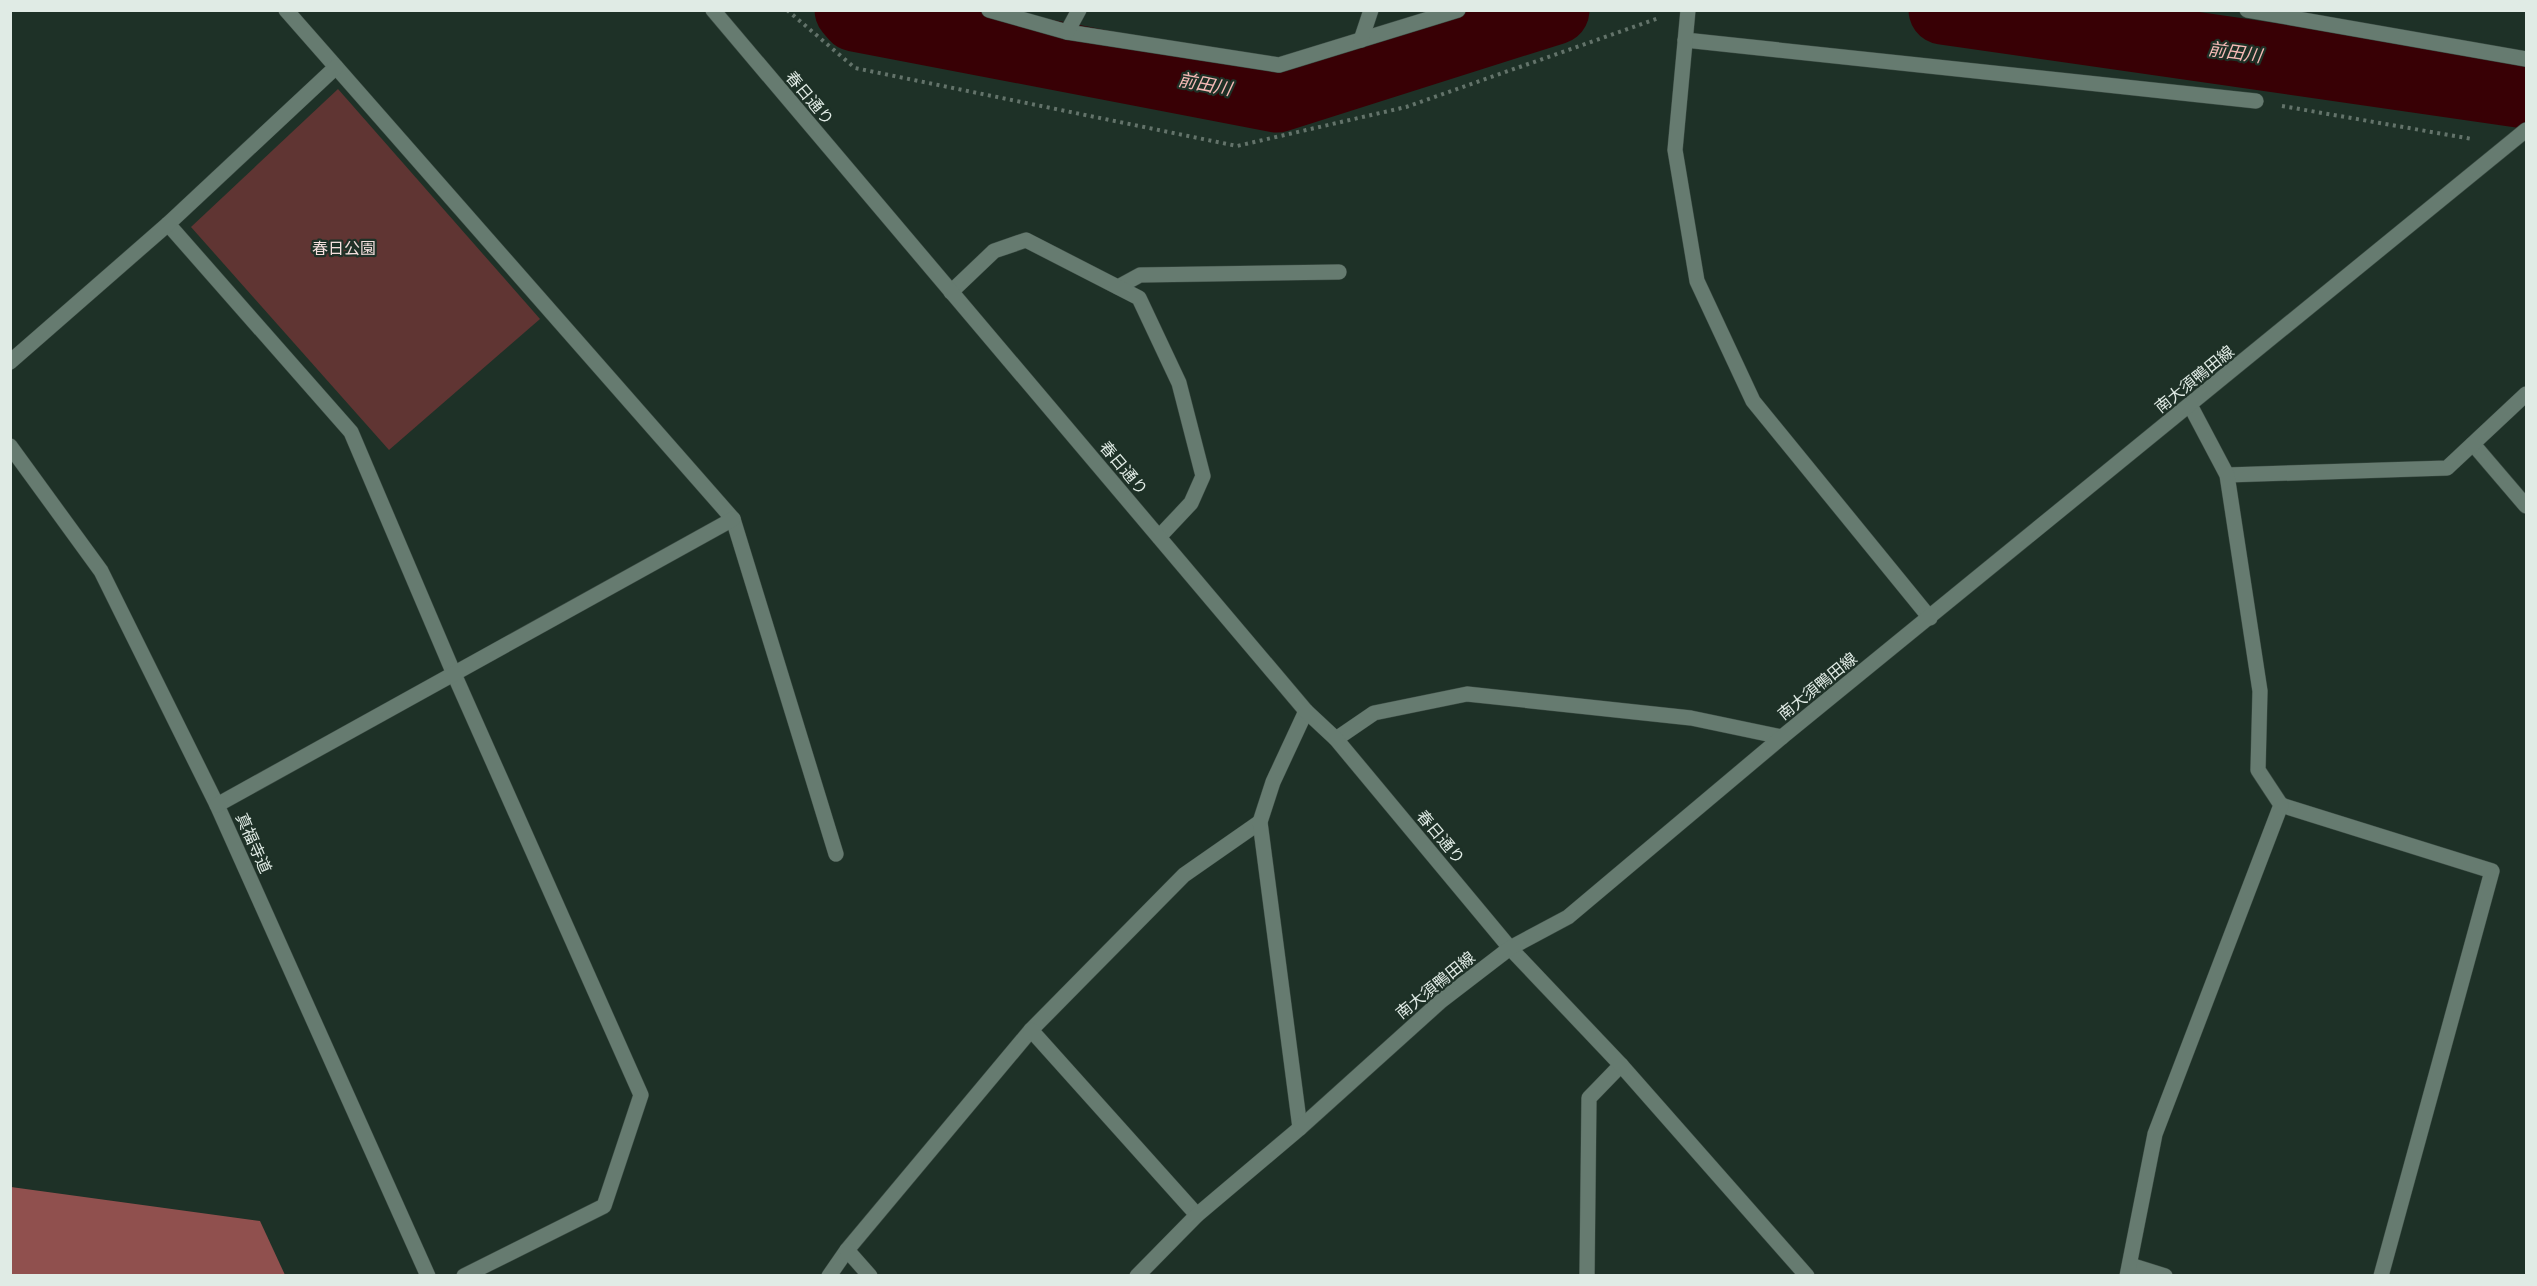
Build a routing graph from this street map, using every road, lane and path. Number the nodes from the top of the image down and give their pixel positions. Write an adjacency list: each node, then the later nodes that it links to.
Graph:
1 (286, 10): 16 (street)
2 (713, 10): 23 (street, 春日通り)
3 (787, 10): 11 (path)
4 (989, 10): 12 (street)
5 (1079, 10): 12 (street)
6 (1371, 10): 13 (street)
7 (1458, 10): 13 (street)
8 (1688, 10): 14 (street)
9 (2247, 10): 10 (street)
10 (2273, 12): 15 (street)
11 (1669, 14)
12 (1067, 32): 13 (street)
13 (1360, 40)
14 (1685, 40): 17 (street); 33 (street)
15 (2526, 59)
16 (336, 67): 20 (street); 31 (street)
17 (2256, 101): 19 (path)
18 (2526, 129): 19 (street, 南大須鴨田線)
19 (2508, 145): 26 (street, 南大須鴨田線)
20 (168, 224): 24 (street); 34 (street)
21 (1338, 272): 22 (street)
22 (1118, 288): 23 (street); 32 (street)
23 (951, 292): 32 (street, 春日通り)
24 (10, 362)
25 (2526, 394): 27 (street)
26 (2190, 405): 29 (street); 33 (street, 南大須鴨田線)
27 (2474, 444): 29 (street); 30 (street)
28 (10, 446): 38 (street, 真福寺道)
29 (2227, 475): 39 (street)
30 (2526, 506)
31 (733, 519): 34 (street); 41 (street)
32 (1159, 537): 35 (street, 春日通り)
33 (1930, 618): 36 (street, 南大須鴨田線)
34 (454, 674): 38 (street); 50 (street)
35 (1306, 711): 37 (street, 春日通り); 40 (street)
36 (1782, 737): 37 (street); 42 (street, 南大須鴨田線)
37 (1335, 740): 42 (street, 春日通り)
38 (217, 805): 49 (street, 真福寺道)
39 (2281, 805): 48 (street); 57 (street)
40 (1260, 822): 43 (street); 45 (street)
41 (836, 854)
42 (1510, 948): 44 (street, 春日通り); 45 (street, 南大須鴨田線)
43 (1031, 1030): 46 (street); 47 (street)
44 (1621, 1065): 54 (street); 55 (street, 春日通り)
45 (1300, 1128): 46 (street, 南大須鴨田線)
46 (1197, 1215): 53 (street, 南大須鴨田線)
47 (847, 1250): 51 (street); 52 (street)
48 (2128, 1270): 56 (street)
49 (428, 1275)
50 (464, 1275)
51 (829, 1275)
52 (870, 1275)
53 (1137, 1275)
54 (1587, 1275)
55 (1807, 1275)
56 (2165, 1275)
57 (2381, 1275)

